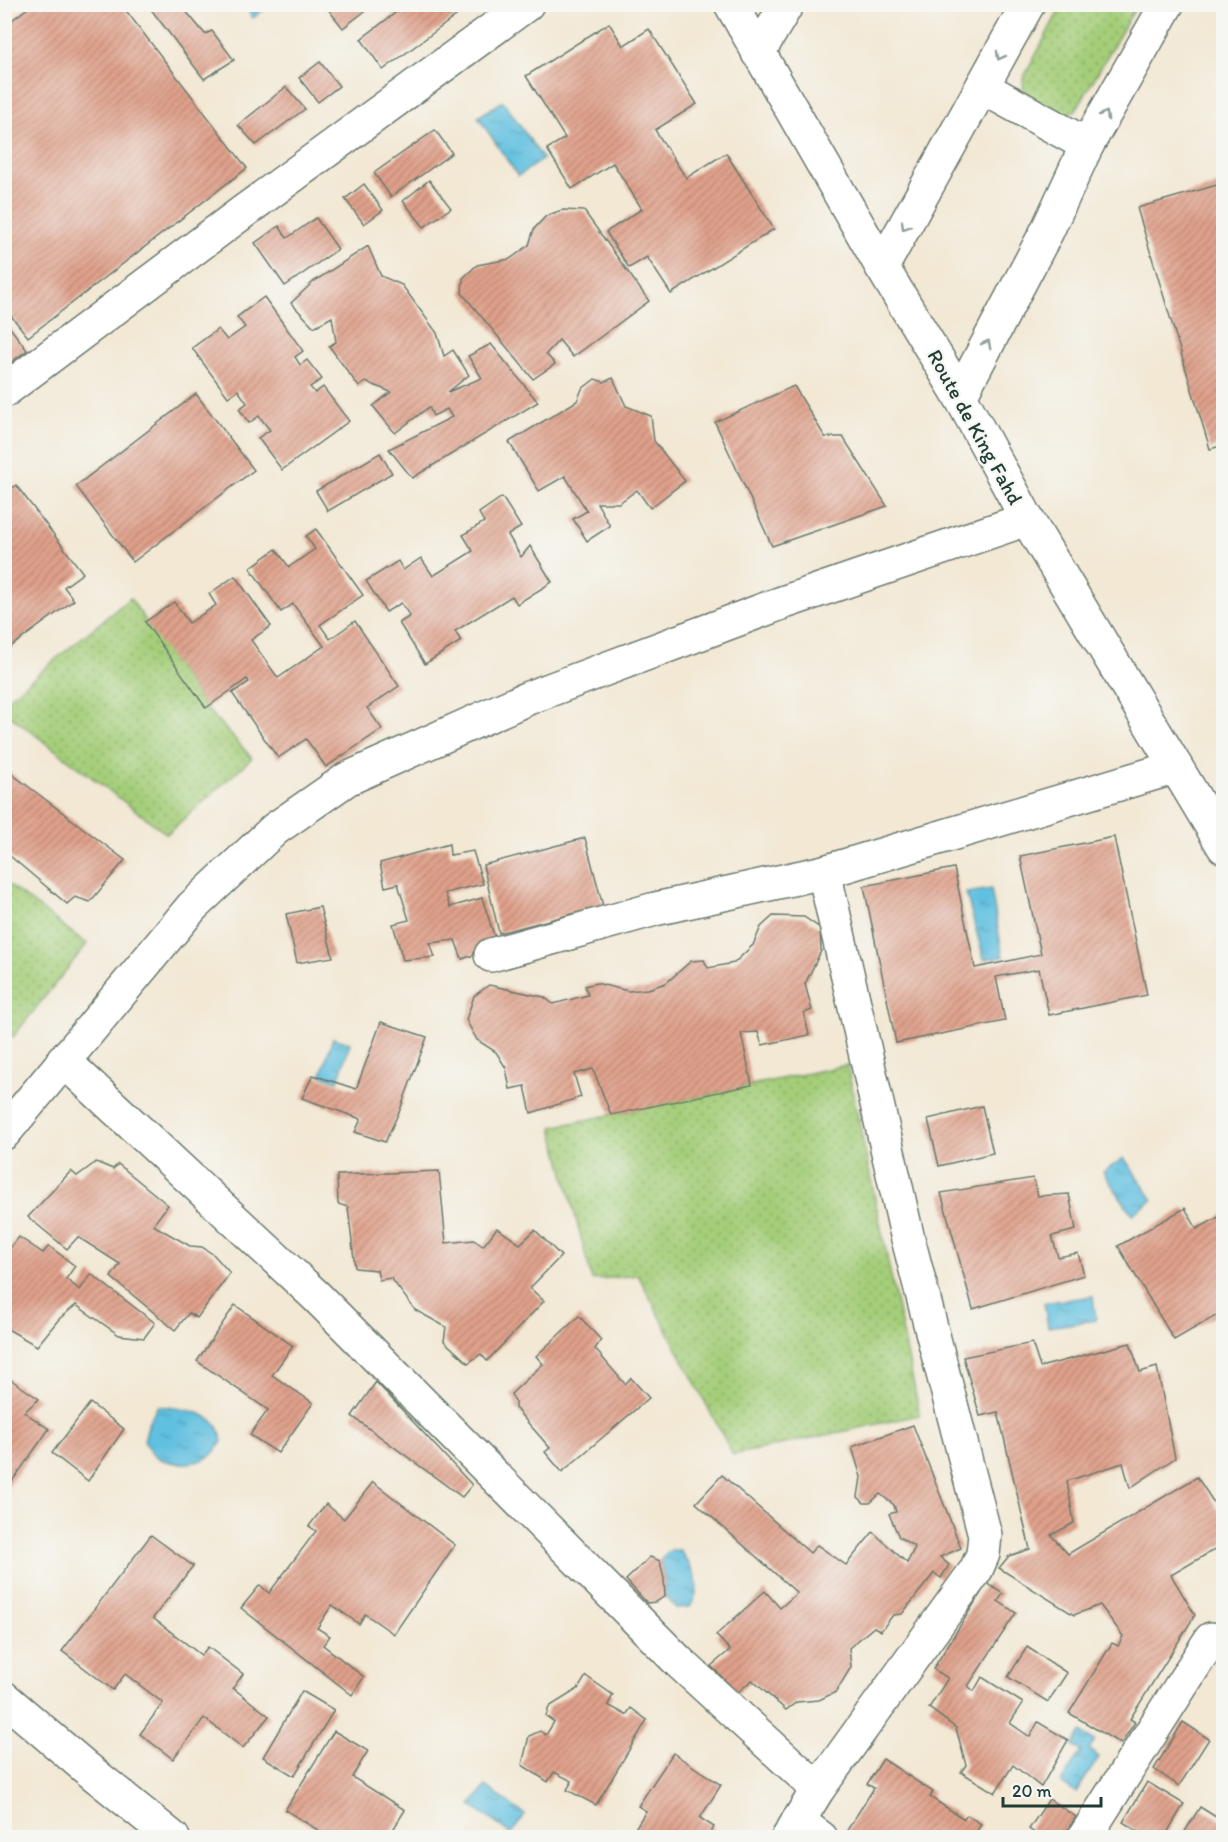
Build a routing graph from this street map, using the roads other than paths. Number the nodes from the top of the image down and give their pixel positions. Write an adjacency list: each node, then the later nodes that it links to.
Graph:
1 (527, 4): 10 (street)
2 (731, 4): 6 (street, Route de King Fahd)
3 (787, 4): 6 (street)
4 (1028, 4): 7 (street, one-way to 7)
5 (1167, 4): 8 (street, one-way to 5)
6 (758, 53): 9 (street, Route de King Fahd)
7 (982, 87): 8 (street); 9 (street, one-way to 9)
8 (1087, 145): 11 (street, one-way to 8)
9 (882, 267): 11 (street, Route de King Fahd)
10 (4, 391)
11 (960, 396): 12 (street, Route de King Fahd)
12 (1027, 519): 13 (street, Route de King Fahd); 17 (street)
13 (1176, 767): 14 (street, Route de King Fahd); 15 (street)
14 (1224, 848)
15 (824, 872): 16 (street); 21 (street)
16 (491, 955)
17 (63, 1060): 18 (street); 21 (street)
18 (4, 1133)
19 (1211, 1640): 24 (street)
20 (4, 1698): 23 (street)
21 (818, 1789): 22 (street)
22 (802, 1832)
23 (173, 1838)
24 (1084, 1838)

